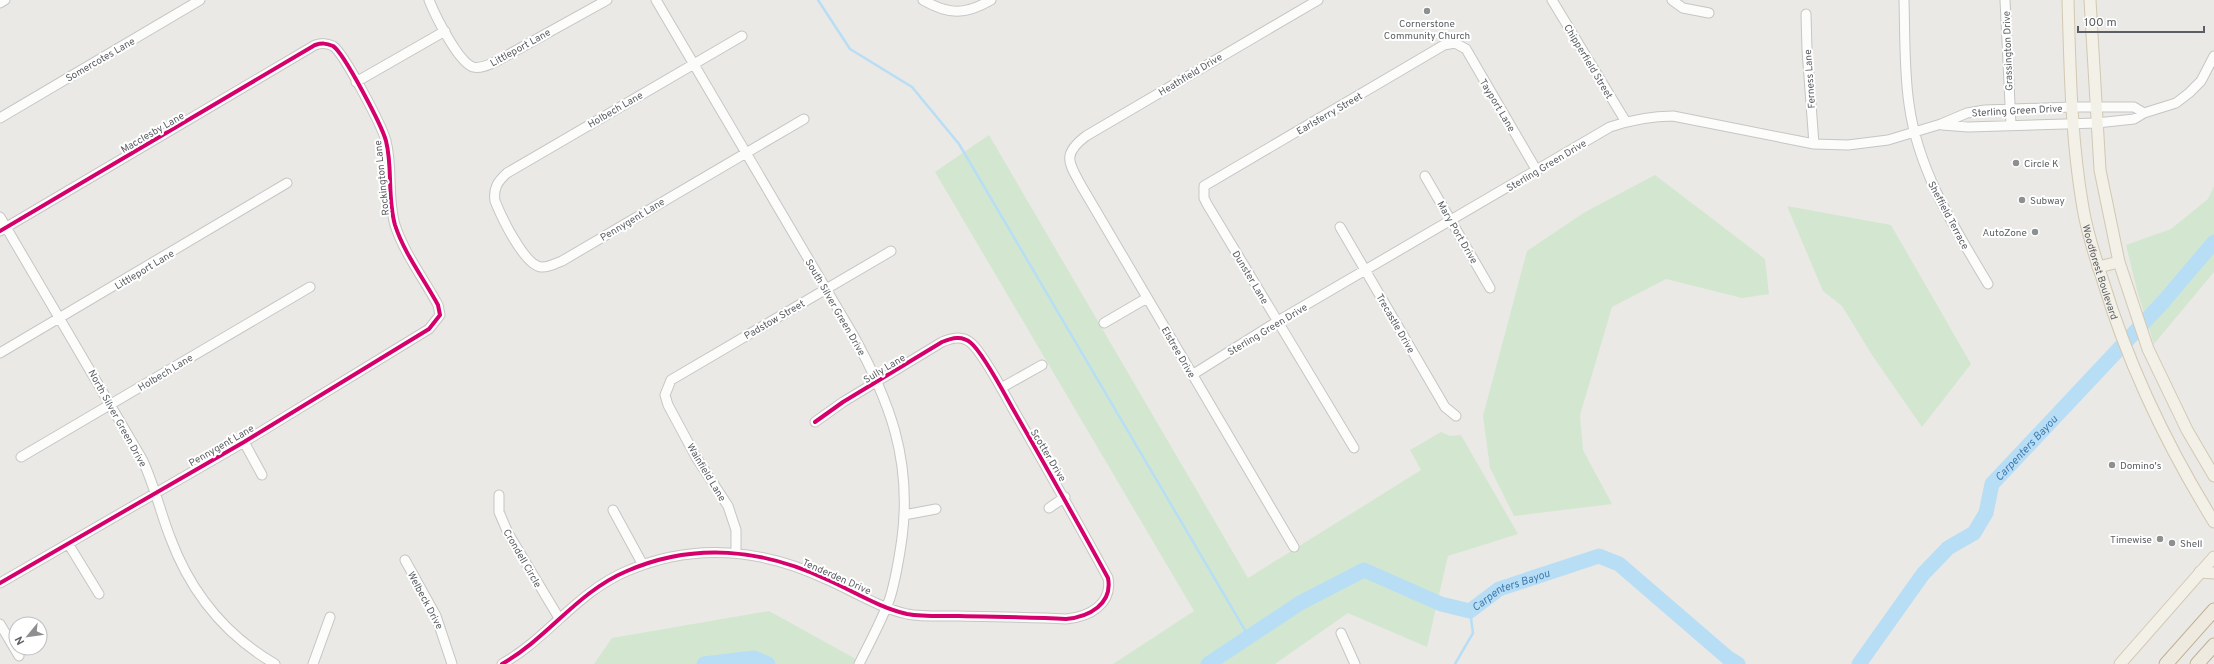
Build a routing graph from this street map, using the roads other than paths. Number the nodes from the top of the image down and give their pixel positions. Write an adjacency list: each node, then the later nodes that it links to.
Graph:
1 (5, 0): 15 (street)
2 (200, 0): 29 (street, Somercotes Lane)
3 (429, 0): 18 (street)
4 (607, 0): 18 (street, Littleport Lane)
5 (656, 0): 23 (street, South Silver Green Drive)
6 (923, 0): 7 (street)
7 (991, 0)
8 (1318, 0): 39 (street, Heathfield Drive)
9 (1552, 0): 31 (street, Chipperfield Street)
10 (1672, 0): 16 (street)
11 (1904, 0): 36 (street, Sheffield Terrace)
12 (2005, 0): 27 (street, Grassington Drive)
13 (2068, 0): 25 (main road, Woodforest Boulevard)
14 (2090, 0): 26 (main road, Woodforest Boulevard)
15 (0, 3)
16 (1709, 13)
17 (1806, 14): 37 (street, Ferness Lane)
18 (445, 31): 24 (street)
19 (742, 36): 23 (street, Holbech Lane)
20 (1455, 43): 40 (street, Tayport Lane); 43 (street, Earlsferry Street)
21 (334, 47): 24 (street, Rockington Lane); 48 (street, Macclesby Lane)
22 (2214, 56): 28 (street, Sterling Green Drive)
23 (694, 63): 38 (street, South Silver Green Drive); 44 (street, Holbech Lane)
24 (356, 82): 58 (street, Rockington Lane)
25 (2072, 107): 26 (street, Sterling Green Drive); 27 (street, Sterling Green Drive); 32 (main road, Woodforest Boulevard)
26 (2096, 107): 28 (street, Sterling Green Drive); 33 (main road, Woodforest Boulevard)
27 (2009, 109): 34 (street, Sterling Green Drive); 35 (street, Grassington Drive)
28 (2144, 113): 33 (street, Sterling Green Drive)
29 (0, 118)
30 (804, 119): 38 (street, Pennygent Lane)
31 (1626, 122): 37 (street, Sterling Green Drive); 40 (street, Sterling Green Drive)
32 (2073, 123): 33 (street, Sterling Green Drive); 35 (street, Sterling Green Drive); 51 (main road, Woodforest Boulevard)
33 (2097, 123): 50 (main road, Woodforest Boulevard)
34 (1941, 124): 35 (street, Sterling Green Drive); 36 (street, Sterling Green Drive)
35 (2011, 125)
36 (1915, 131): 37 (street, Sterling Green Drive); 53 (street, Sheffield Terrace)
37 (1814, 144)
38 (746, 153): 44 (street, Pennygent Lane); 56 (street, South Silver Green Drive)
39 (1069, 155): 57 (street, Elstree Drive)
40 (1537, 171): 46 (street, Sterling Green Drive)
41 (1425, 176): 46 (street, Mary Port Drive)
42 (287, 183): 59 (street, Littleport Lane)
43 (1204, 186): 60 (street, Dunster Lane)
44 (496, 188)
45 (0, 217): 48 (street, North Silver Green Drive)
46 (1451, 221): 52 (street, Sterling Green Drive); 55 (street, Mary Port Drive)
47 (1340, 227): 52 (street, Trecastle Drive)
48 (3, 230): 59 (street, North Silver Green Drive)
49 (891, 251): 56 (street, Padstow Street)
50 (2119, 262): 51 (main road); 76 (main road, Woodforest Boulevard)
51 (2098, 267): 84 (main road, Woodforest Boulevard)
52 (1365, 272): 60 (street, Sterling Green Drive); 70 (street, Trecastle Drive)
53 (1988, 284)
54 (310, 286): 69 (street, Holbech Lane)
55 (1490, 288)
56 (826, 289): 66 (street, South Silver Green Drive); 68 (street, Padstow Street)
57 (1147, 298): 61 (street); 65 (street, Elstree Drive)
58 (439, 310): 72 (street, Pennygent Lane)
59 (61, 318): 63 (street, Littleport Lane); 69 (street, North Silver Green Drive)
60 (1278, 321): 65 (street, Sterling Green Drive); 73 (street, Dunster Lane)
61 (1104, 323)
62 (966, 340): 66 (street, Sully Lane); 67 (street, Scotter Drive)
63 (0, 353)
64 (1042, 364): 67 (street)
65 (1192, 375): 86 (street, Elstree Drive)
66 (878, 381): 71 (street, Sully Lane); 83 (street, South Silver Green Drive)
67 (1001, 388): 79 (street, Scotter Drive)
68 (665, 395): 87 (street, Wainfield Lane)
69 (111, 404): 74 (street, Holbech Lane); 77 (street, North Silver Green Drive)
70 (1456, 416)
71 (815, 422)
72 (244, 442): 75 (street); 77 (street, Pennygent Lane)
73 (1354, 448)
74 (21, 457)
75 (262, 475)
76 (2214, 476)
77 (156, 492): 85 (street, Pennygent Lane); 104 (street, North Silver Green Drive)
78 (499, 495): 99 (street, Crondell Circle)
79 (1065, 497): 80 (street); 94 (street, Scotter Drive)
80 (1049, 508)
81 (936, 509): 83 (street)
82 (612, 510): 90 (street)
83 (904, 515): 96 (street, South Silver Green Drive)
84 (2214, 522)
85 (69, 545): 93 (street, Pennygent Lane); 95 (street)
86 (1294, 547)
87 (736, 552): 90 (street, Tenderden Drive); 96 (street, Tenderden Drive)
88 (2214, 557): 91 (main road)
89 (405, 560): 107 (street, Welbeck Drive)
90 (642, 565): 99 (street, Tenderden Drive)
91 (2200, 572): 92 (main road); 111 (main road)
92 (2214, 573)
93 (0, 583)
94 (1109, 586): 96 (street, Tenderden Drive)
95 (99, 594)
96 (886, 607): 109 (street, South Silver Green Drive)
97 (2213, 611): 112 (highway)
98 (330, 617): 106 (street)
99 (559, 618): 108 (street, Tenderden Drive)
100 (0, 624): 102 (street)
101 (1341, 633): 110 (street)
102 (8, 637)
103 (2214, 645): 113 (highway)
104 (260, 660): 105 (street)
105 (275, 664)
106 (313, 664)
107 (452, 664)
108 (502, 664)
109 (860, 664)
110 (1355, 664)
111 (2120, 664)
112 (2166, 664)
113 (2197, 664)

